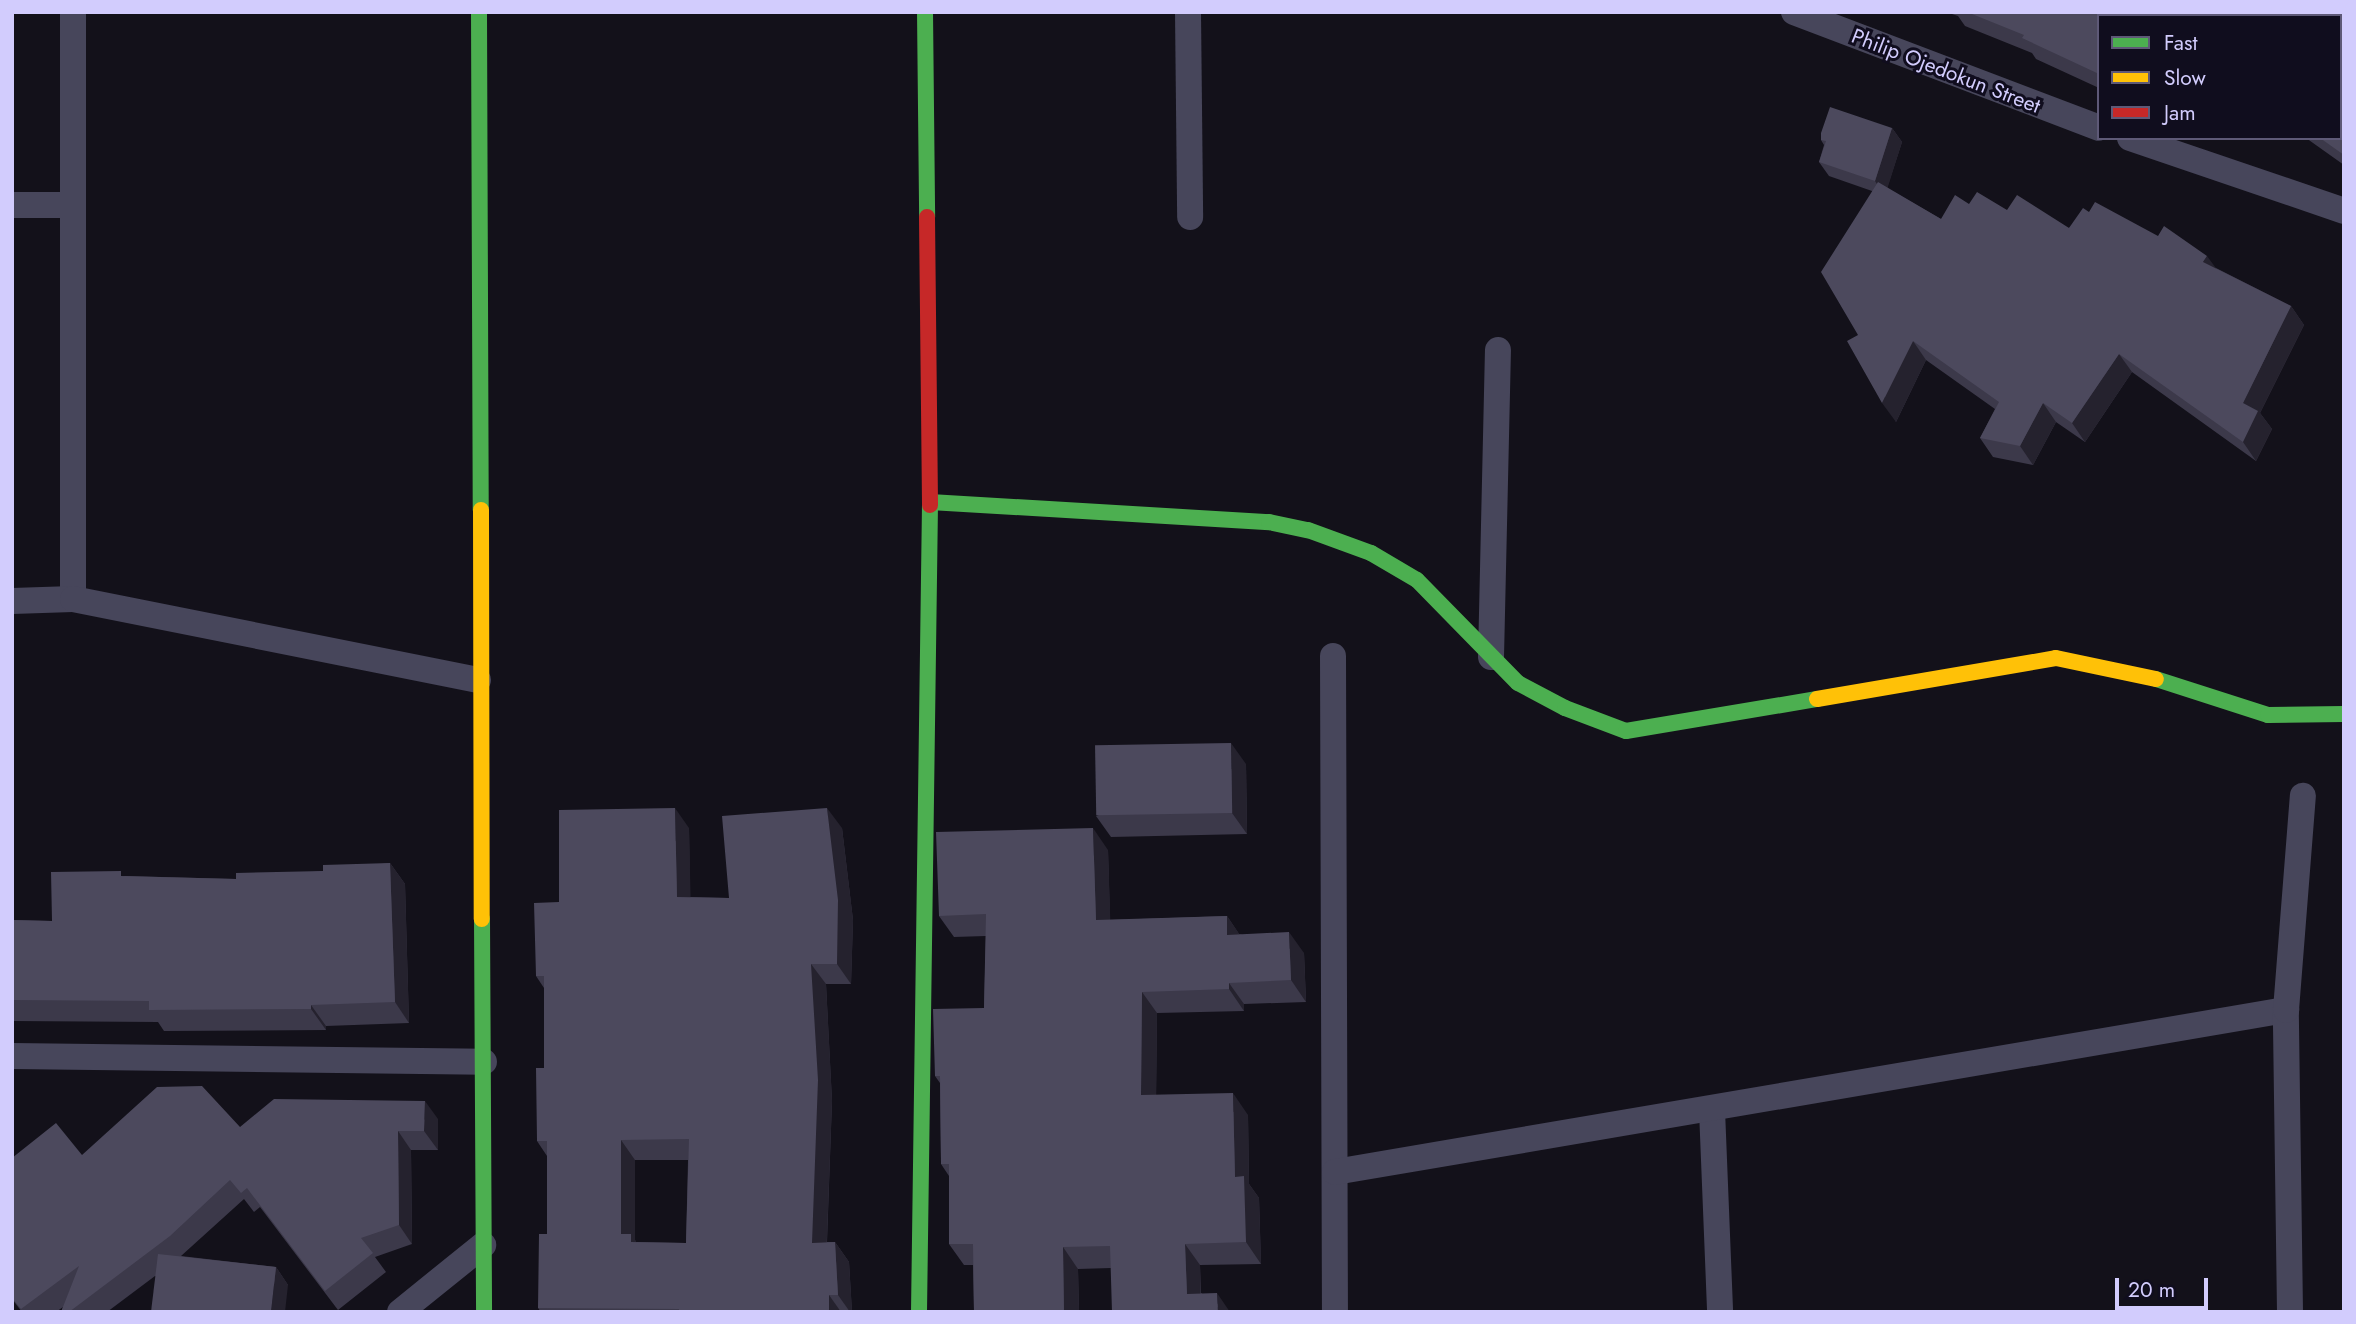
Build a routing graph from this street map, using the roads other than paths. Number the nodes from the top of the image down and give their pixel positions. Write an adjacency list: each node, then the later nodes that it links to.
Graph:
1 (74, 12): 9 (street)
2 (479, 12): 18 (street)
3 (925, 12): 13 (street)
4 (1188, 12): 11 (street)
5 (1794, 12): 6 (street, Philip Ojedokun Street)
6 (2097, 127)
7 (2136, 140): 10 (street)
8 (12, 205): 9 (street)
9 (71, 205): 14 (street)
10 (2344, 211)
11 (1190, 218)
12 (1498, 350): 17 (street)
13 (930, 502): 17 (street); 30 (street)
14 (73, 599): 15 (street); 18 (street)
15 (12, 601)
16 (1333, 656): 26 (street)
17 (1491, 657): 19 (street)
18 (478, 680): 23 (street)
19 (2344, 715)
20 (2303, 796): 21 (street)
21 (2286, 1010): 25 (street); 33 (street)
22 (24, 1057): 23 (street); 24 (street)
23 (484, 1062): 27 (street)
24 (12, 1079)
25 (1712, 1110): 26 (street); 32 (street)
26 (1335, 1172): 31 (street)
27 (483, 1245): 28 (street); 29 (street)
28 (400, 1312)
29 (484, 1312)
30 (919, 1312)
31 (1335, 1312)
32 (1720, 1312)
33 (2290, 1312)

